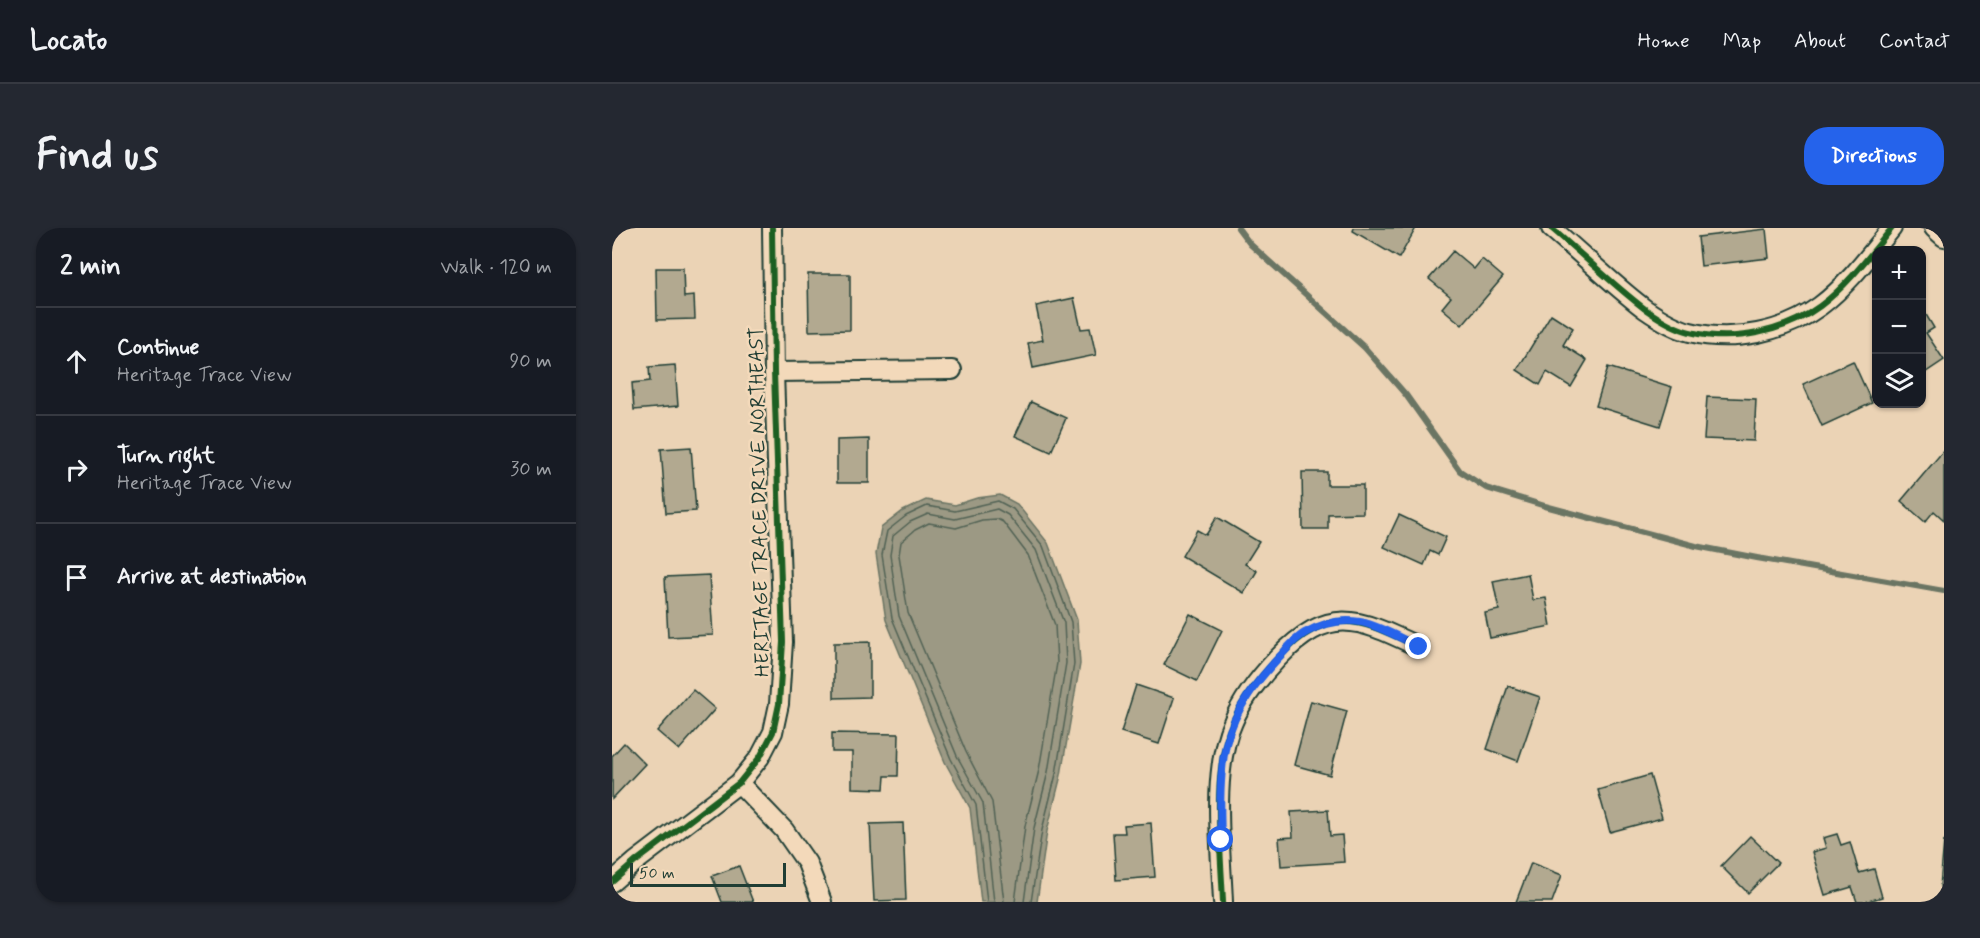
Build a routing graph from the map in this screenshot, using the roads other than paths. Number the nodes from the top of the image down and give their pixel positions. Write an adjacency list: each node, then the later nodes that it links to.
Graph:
1 (772, 228): 7 (street, HERITAGE TRACE DRIVE NORTHEAST)
2 (1551, 228): 3 (street)
3 (1892, 228)
4 (1934, 228): 5 (street)
5 (1944, 237)
6 (952, 370): 7 (street)
7 (774, 372): 9 (street, HERITAGE TRACE DRIVE NORTHEAST)
8 (1419, 647): 12 (street)
9 (739, 783): 10 (street, HERITAGE TRACE DRIVE NORTHEAST); 11 (street)
10 (612, 882)
11 (822, 902)
12 (1223, 902)

